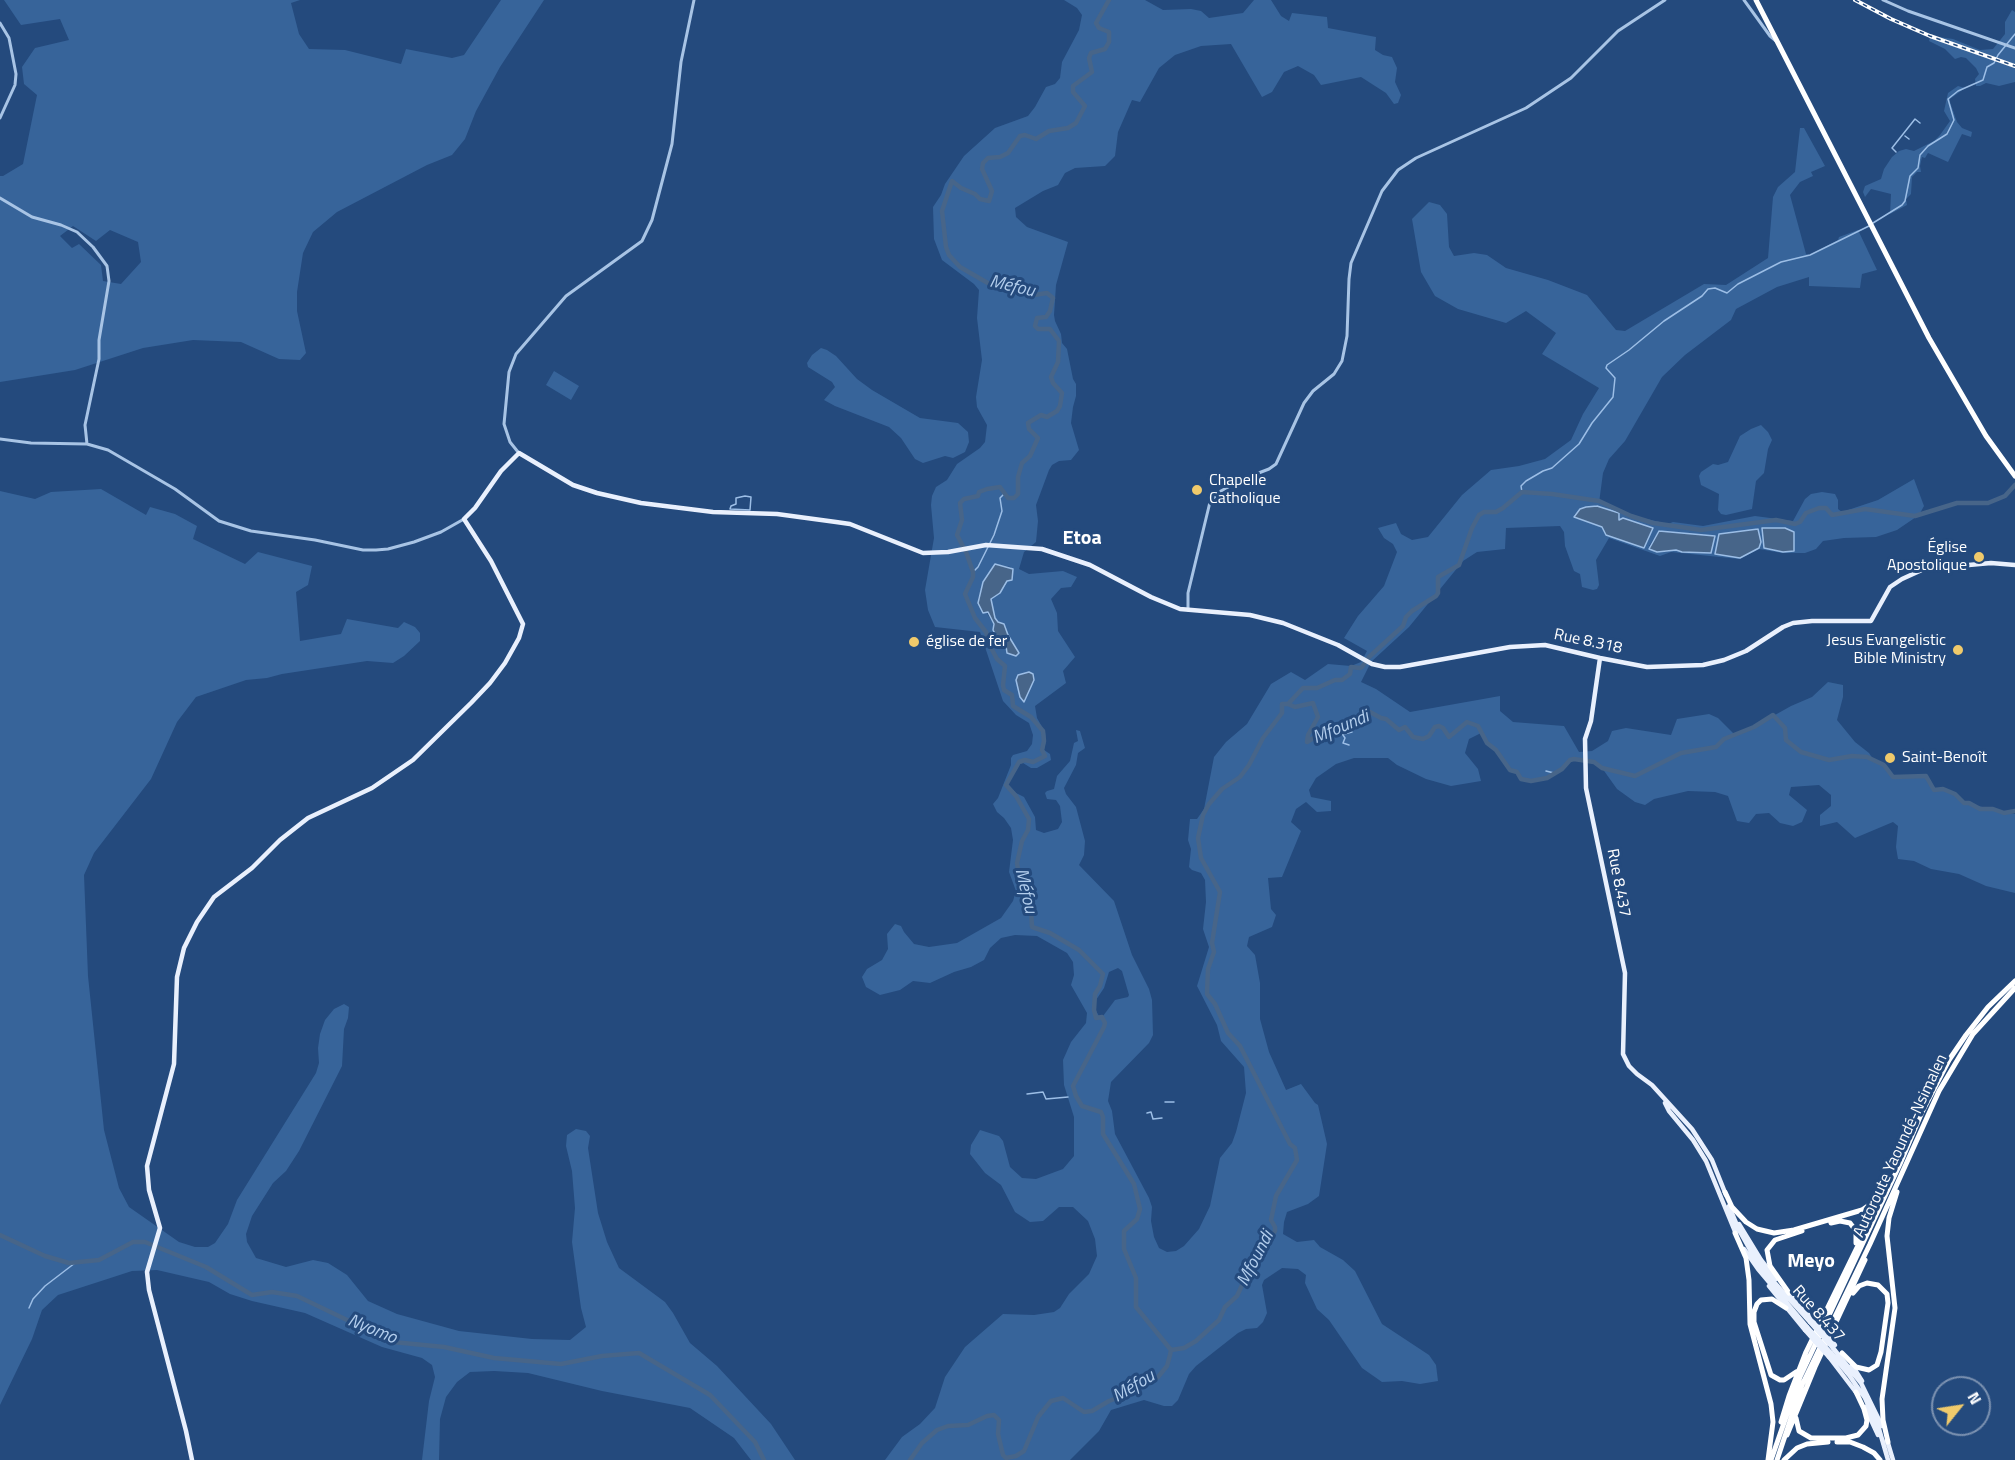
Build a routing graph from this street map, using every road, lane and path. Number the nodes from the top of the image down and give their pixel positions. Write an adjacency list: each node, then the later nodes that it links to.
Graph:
1 (694, 0): 13 (street)
2 (1665, 0): 17 (street)
3 (1744, 0): 7 (street)
4 (1756, 0): 7 (highway)
5 (1883, 0): 8 (street)
6 (0, 23): 9 (street)
7 (1778, 42): 14 (highway)
8 (2015, 48)
9 (0, 118)
10 (0, 198): 12 (street)
11 (0, 439): 12 (street)
12 (87, 444): 15 (street)
13 (519, 453): 15 (main road); 17 (main road, Rue 8.318)
14 (2015, 476)
15 (464, 519): 44 (main road)
16 (2015, 565): 18 (main road, Rue 8.318)
17 (1188, 610): 18 (main road, Rue 8.318)
18 (1600, 658): 21 (main road, Rue 8.437)
19 (2015, 981): 22 (highway, Autoroute Yaoundé-Nsimalen)
20 (2015, 988): 23 (highway, Autoroute Yaoundé-Nsimalen)
21 (1663, 1097): 24 (main road, Rue 8.437); 27 (main road, Rue 8.437)
22 (1900, 1164): 24 (highway); 25 (highway, Autoroute Yaoundé-Nsimalen)
23 (1903, 1173): 28 (highway, Autoroute Yaoundé-Nsimalen); 41 (highway)
24 (1725, 1192): 26 (main road, Rue 8.437)
25 (1880, 1206): 29 (highway); 43 (highway, Autoroute Yaoundé-Nsimalen)
26 (1731, 1211): 31 (main road); 34 (main road, Rue 8.437)
27 (1735, 1233): 30 (main road, Rue 8.437); 43 (highway)
28 (1870, 1244): 33 (highway); 43 (highway, Autoroute Yaoundé-Nsimalen)
29 (1851, 1258): 31 (highway); 37 (highway)
30 (1758, 1269): 32 (main road); 34 (main road, Rue 8.437)
31 (1789, 1293): 34 (main road)
32 (1786, 1308): 34 (main road); 37 (highway)
33 (1838, 1318): 36 (highway); 40 (highway)
34 (1809, 1324): 35 (main road, Rue 8.437, bridge); 35 (main road, bridge)
35 (1832, 1351): 36 (main road); 38 (main road); 39 (main road, Rue 8.437); 42 (main road, Rue 8.437)
36 (1842, 1353): 39 (main road)
37 (1803, 1360): 43 (highway)
38 (1856, 1392): 40 (highway); 42 (main road)
39 (1869, 1397): 41 (main road, Rue 8.437)
40 (1798, 1407): 43 (highway)
41 (1888, 1442): 47 (main road, Rue 8.437)
42 (1885, 1451): 46 (main road, Rue 8.437)
43 (1775, 1459): 45 (highway)
44 (192, 1460)
45 (1880, 1460)
46 (1888, 1460)
47 (1893, 1460)

